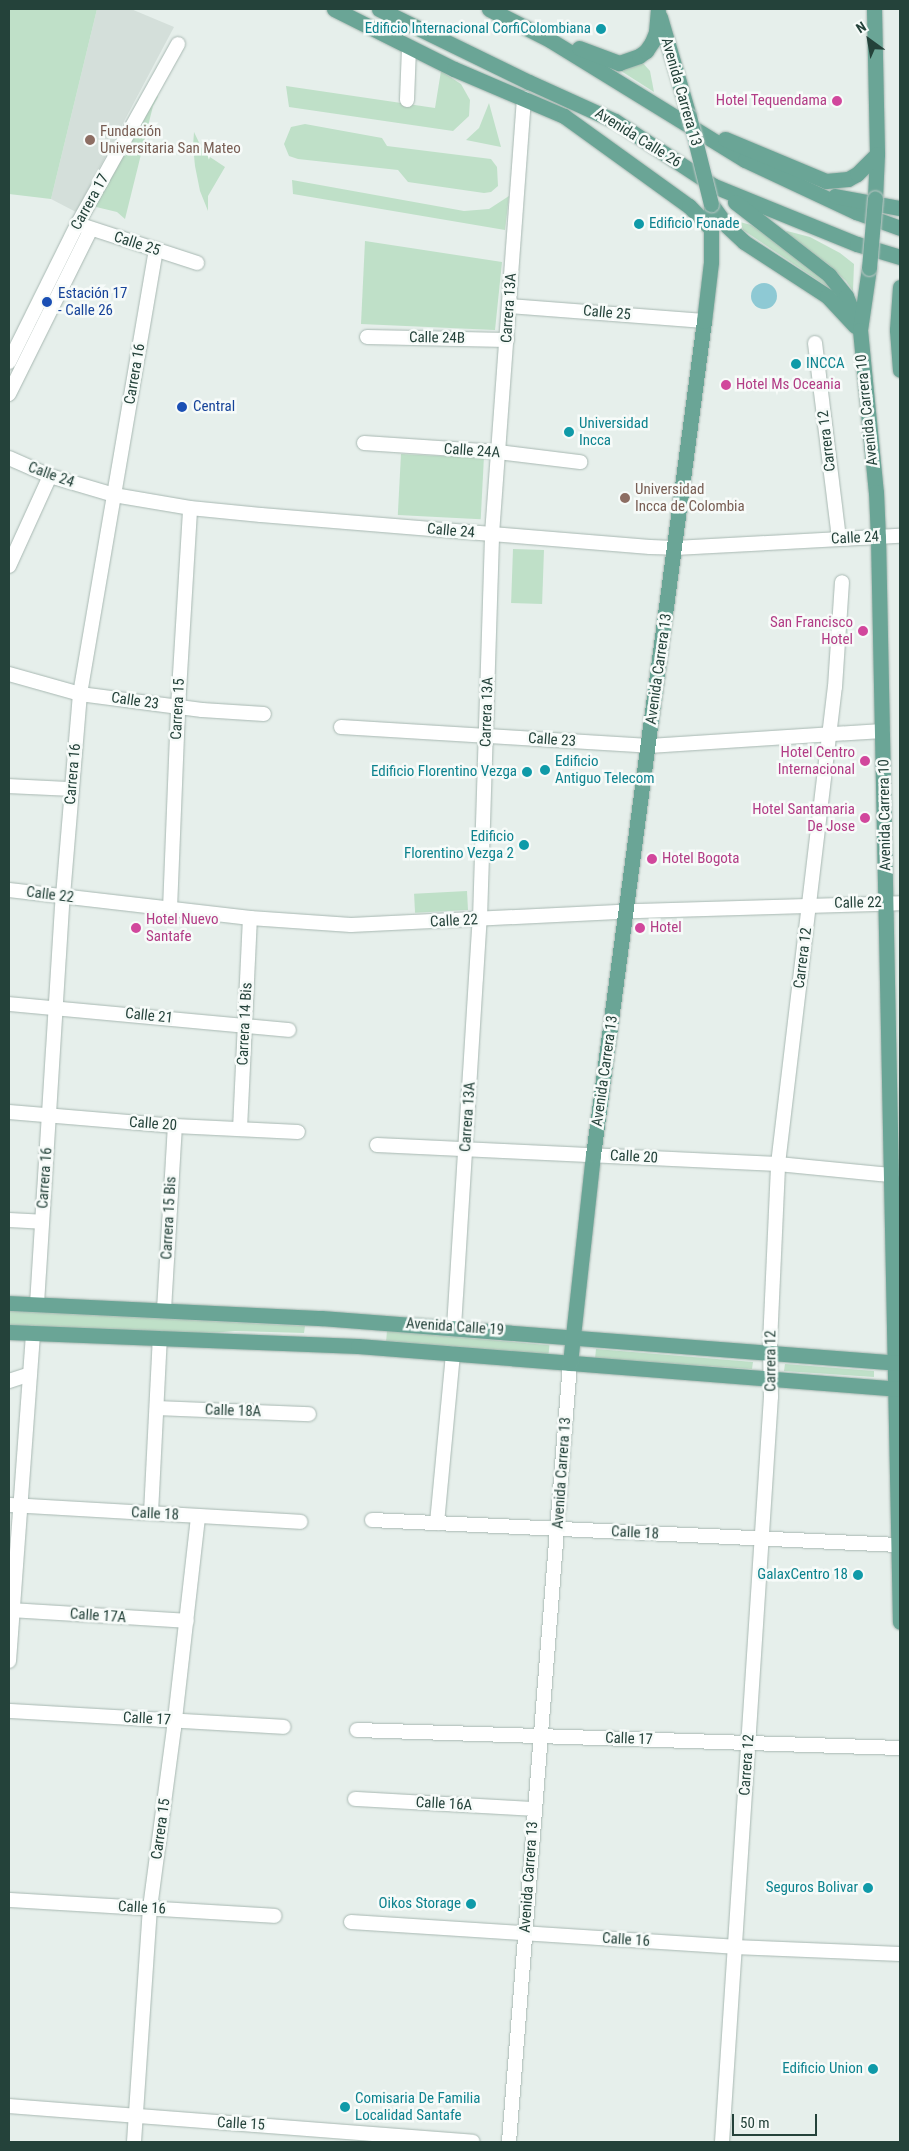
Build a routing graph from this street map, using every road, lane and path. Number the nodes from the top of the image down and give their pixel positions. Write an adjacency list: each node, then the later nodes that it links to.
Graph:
1 (334, 9): 8 (main road)
2 (379, 9): 9 (main road, Avenida Calle 26)
3 (489, 9): 6 (main road)
4 (874, 9): 13 (main road, Avenida Carrera 10)
5 (658, 10): 6 (main road); 12 (main road, Avenida Carrera 13)
6 (513, 20): 12 (main road)
7 (178, 44): 18 (street, Carrera 17)
8 (409, 48): 9 (main road); 11 (street)
9 (457, 59): 10 (main road); 14 (main road, Avenida Calle 26)
10 (524, 98): 21 (main road); 28 (street, Carrera 13A)
11 (406, 100)
12 (683, 117): 13 (main road); 15 (main road); 16 (main road, Avenida Carrera 13, bridge)
13 (877, 154): 30 (main road, Avenida Carrera 10, bridge)
14 (714, 186): 22 (main road, Avenida Calle 26); 30 (main road)
15 (816, 193): 17 (main road); 19 (main road)
16 (710, 204): 21 (main road, Avenida Carrera 13); 30 (main road)
17 (900, 208)
18 (78, 223): 20 (street, Calle 25); 34 (street, Carrera 17)
19 (900, 228)
20 (91, 229): 23 (street, Calle 25); 36 (street, Carrera 17)
21 (711, 229): 29 (main road, Avenida Carrera 13)
22 (857, 244): 24 (main road, Avenida Calle 26); 26 (main road)
23 (156, 249): 25 (street, Calle 25); 42 (street, Carrera 16)
24 (900, 257)
25 (197, 264)
26 (900, 264)
27 (900, 287): 35 (main road)
28 (509, 306): 29 (street, Calle 25); 32 (street, Carrera 13A)
29 (704, 320): 48 (main road, Avenida Carrera 13)
30 (860, 330): 46 (main road, Avenida Carrera 10)
31 (367, 337): 32 (street, Calle 24B)
32 (506, 340): 38 (street, Carrera 13A)
33 (815, 343): 47 (street, Carrera 12)
34 (9, 362)
35 (900, 370)
36 (9, 394)
37 (364, 443): 38 (street, Calle 24A)
38 (498, 452): 40 (street, Calle 24A); 44 (street, Carrera 13A)
39 (9, 458): 41 (street, Calle 24)
40 (580, 462)
41 (50, 476): 42 (street, Calle 24); 49 (street)
42 (114, 495): 43 (street, Calle 24); 52 (street, Carrera 16)
43 (190, 508): 44 (street, Calle 24); 53 (street, Carrera 15)
44 (492, 534): 48 (street, Calle 24); 58 (street, Carrera 13A)
45 (900, 536): 46 (street, Calle 24)
46 (878, 537): 47 (street, Calle 24); 56 (main road, Avenida Carrera 10)
47 (839, 539): 48 (street, Calle 24)
48 (675, 548): 59 (main road, Avenida Carrera 13)
49 (9, 566)
50 (842, 582): 57 (street, Carrera 12)
51 (9, 674): 52 (street, Calle 23)
52 (80, 694): 53 (street, Calle 23); 61 (street, Carrera 16)
53 (178, 707): 54 (street, Calle 23); 66 (street, Carrera 15)
54 (264, 714)
55 (341, 727): 58 (street, Calle 23)
56 (883, 731): 57 (street, Calle 23); 64 (main road, Avenida Carrera 10)
57 (829, 734): 59 (street, Calle 23); 65 (street, Carrera 12)
58 (486, 736): 59 (street, Calle 23); 69 (street, Carrera 13A)
59 (649, 746): 67 (main road, Avenida Carrera 13)
60 (9, 786): 61 (street)
61 (71, 789): 63 (street, Carrera 16)
62 (9, 890): 63 (street, Calle 22)
63 (63, 896): 66 (street, Calle 22); 71 (street, Carrera 16)
64 (893, 903): 65 (street, Calle 22); 83 (main road, Avenida Carrera 10)
65 (809, 904): 67 (street, Calle 22); 82 (street, Carrera 12)
66 (170, 909): 68 (street, Calle 22)
67 (627, 911): 69 (street, Calle 22); 81 (main road, Avenida Carrera 13)
68 (250, 918): 69 (street, Calle 22); 72 (street, Carrera 14 Bis)
69 (480, 919): 80 (street, Carrera 13A)
70 (9, 1004): 71 (street, Calle 21)
71 (56, 1007): 72 (street, Calle 21); 75 (street, Carrera 16)
72 (244, 1026): 73 (street, Calle 21); 77 (street, Carrera 14 Bis)
73 (289, 1030)
74 (9, 1112): 75 (street, Calle 20)
75 (49, 1116): 76 (street, Calle 20); 85 (street, Carrera 16)
76 (175, 1126): 77 (street, Calle 20); 88 (street, Carrera 15 Bis)
77 (240, 1129): 78 (street, Calle 20)
78 (298, 1132)
79 (377, 1145): 80 (street, Calle 20)
80 (466, 1149): 81 (street, Calle 20); 89 (street, Carrera 13A)
81 (593, 1155): 82 (street, Calle 20); 92 (main road, Avenida Carrera 13)
82 (778, 1164): 83 (street, Calle 20); 94 (street, Carrera 12)
83 (891, 1175): 97 (main road, Avenida Carrera 10)
84 (9, 1220): 85 (street)
85 (42, 1222): 87 (street, Carrera 16)
86 (9, 1303): 87 (main road, Avenida Calle 19)
87 (37, 1304): 88 (main road, Avenida Calle 19)
88 (164, 1310): 89 (main road, Avenida Calle 19)
89 (454, 1327): 92 (main road, Avenida Calle 19)
90 (9, 1332): 91 (main road, Avenida Calle 19)
91 (33, 1333): 93 (main road, Avenida Calle 19); 98 (street)
92 (572, 1336): 94 (main road, Avenida Calle 19); 96 (main road, Avenida Carrera 13)
93 (160, 1338): 95 (main road, Avenida Calle 19); 102 (street)
94 (770, 1352): 97 (main road, Avenida Calle 19); 99 (street, Carrera 12)
95 (453, 1354): 96 (main road, Avenida Calle 19); 109 (street)
96 (570, 1363): 99 (main road, Avenida Calle 19); 110 (street, Avenida Carrera 13)
97 (897, 1363): 101 (main road, Avenida Carrera 10)
98 (30, 1374): 100 (street); 104 (street)
99 (772, 1379): 101 (main road, Avenida Calle 19); 111 (street, Carrera 12)
100 (9, 1381)
101 (898, 1389): 112 (main road, Avenida Carrera 10)
102 (157, 1408): 103 (street, Calle 18A); 105 (street)
103 (309, 1414)
104 (14, 1505): 105 (street, Calle 18); 113 (street)
105 (151, 1513): 106 (street, Calle 18)
106 (198, 1516): 108 (street, Calle 18); 114 (street, Carrera 15)
107 (372, 1520): 109 (street, Calle 18)
108 (301, 1522)
109 (437, 1523): 110 (street, Calle 18)
110 (558, 1529): 111 (street, Calle 18); 121 (street, Avenida Carrera 13)
111 (762, 1538): 112 (street, Calle 18); 122 (street, Carrera 12)
112 (899, 1545): 115 (main road, Avenida Carrera 10)
113 (11, 1610): 114 (street, Calle 17A); 116 (street)
114 (187, 1621): 118 (street, Carrera 15)
115 (900, 1622)
116 (9, 1661)
117 (9, 1711): 118 (street, Calle 17)
118 (175, 1720): 119 (street, Calle 17); 127 (street, Carrera 15)
119 (284, 1726)
120 (357, 1730): 121 (street, Calle 17)
121 (540, 1737): 122 (street, Calle 17); 125 (street, Avenida Carrera 13)
122 (749, 1743): 123 (street, Calle 17); 131 (street, Carrera 12)
123 (900, 1748)
124 (355, 1799): 125 (street, Calle 16A)
125 (534, 1809): 130 (street, Avenida Carrera 13)
126 (9, 1900): 127 (street, Calle 16)
127 (150, 1908): 128 (street, Calle 16); 134 (street, Carrera 15)
128 (275, 1916)
129 (351, 1922): 130 (street, Calle 16)
130 (525, 1933): 131 (street, Calle 16); 137 (street, Avenida Carrera 13)
131 (734, 1946): 132 (street, Calle 16); 138 (street, Carrera 12)
132 (900, 1954)
133 (9, 2106): 134 (street, Calle 15)
134 (136, 2118): 135 (street, Carrera 15); 136 (street, Calle 15)
135 (134, 2142)
136 (473, 2142)
137 (509, 2142)
138 (722, 2142)

